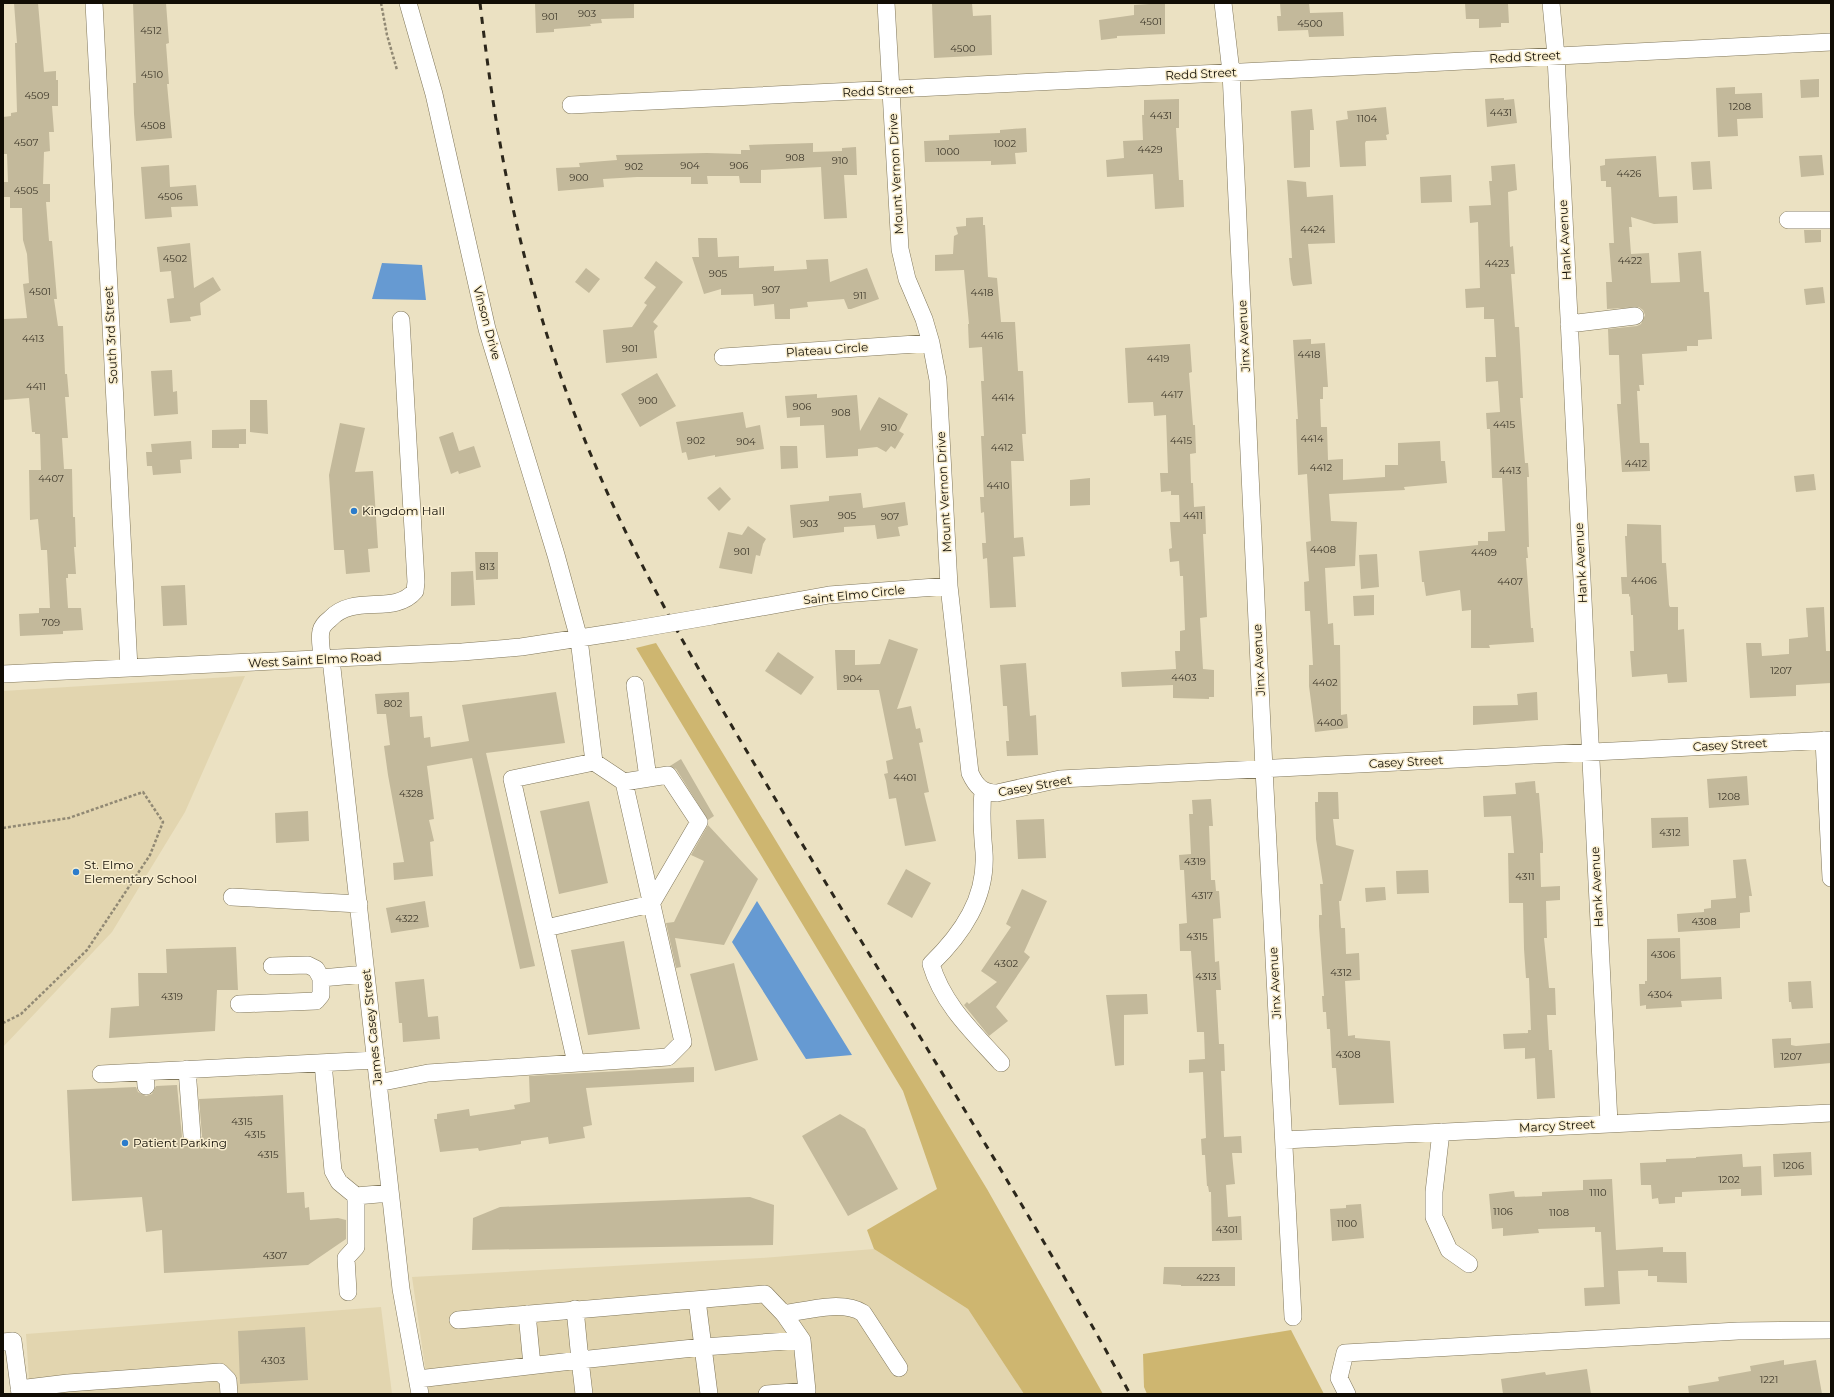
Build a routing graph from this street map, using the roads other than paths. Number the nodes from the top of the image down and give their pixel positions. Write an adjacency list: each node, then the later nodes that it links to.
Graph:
1 (94, 3): 22 (street, South 3rd Street)
2 (408, 3): 20 (street, Vinson Drive)
3 (886, 3): 9 (street, Mount Vernon Drive)
4 (1223, 3): 8 (street, Jinx Avenue)
5 (1551, 3): 7 (street, Hank Avenue)
6 (1831, 42): 7 (street, Redd Street)
7 (1556, 56): 8 (street, Redd Street); 15 (street, Hank Avenue)
8 (1231, 72): 9 (street, Redd Street); 28 (street, Jinx Avenue)
9 (892, 91): 10 (street, Redd Street); 16 (street, Mount Vernon Drive)
10 (571, 105)
11 (1788, 220): 12 (street)
12 (1831, 220)
13 (1635, 316): 15 (street)
14 (401, 320): 21 (street, James Casey Street)
15 (1569, 324): 26 (street, Hank Avenue)
16 (931, 343): 17 (street, Plateau Circle); 18 (street, Mount Vernon Drive)
17 (723, 357)
18 (949, 586): 19 (street, Saint Elmo Circle, bridge); 31 (street, Mount Vernon Drive)
19 (625, 631): 20 (street, West Saint Elmo Road)
20 (579, 639): 21 (street, West Saint Elmo Road); 27 (street, Vinson Drive)
21 (327, 659): 22 (street, West Saint Elmo Road); 34 (street, James Casey Street)
22 (129, 668): 23 (street, West Saint Elmo Road)
23 (3, 674)
24 (635, 686): 29 (street)
25 (1828, 740): 26 (street, Casey Street); 32 (street)
26 (1590, 752): 28 (street, Casey Street); 49 (street, Hank Avenue)
27 (594, 762): 30 (street); 36 (street)
28 (1264, 769): 31 (street, Casey Street); 52 (street, Jinx Avenue)
29 (648, 778): 30 (street); 35 (street)
30 (624, 782): 35 (street)
31 (983, 791): 44 (street)
32 (1831, 878)
33 (232, 897): 34 (street)
34 (359, 904): 38 (street, James Casey Street)
35 (651, 904): 36 (street); 43 (street)
36 (546, 928): 43 (street)
37 (272, 966): 39 (street)
38 (366, 974): 39 (street); 41 (street, James Casey Street)
39 (321, 978): 40 (street)
40 (239, 1004)
41 (376, 1060): 42 (street); 47 (street, James Casey Street)
42 (323, 1063): 45 (street); 54 (street)
43 (576, 1063): 47 (street)
44 (1001, 1063)
45 (188, 1069): 46 (street); 51 (street)
46 (101, 1074)
47 (378, 1084): 53 (street, James Casey Street)
48 (1831, 1113): 49 (street, Marcy Street)
49 (1609, 1123): 50 (street, Marcy Street)
50 (1441, 1132): 52 (street, Marcy Street); 55 (street)
51 (192, 1136)
52 (1284, 1140): 61 (street, Jinx Avenue)
53 (390, 1193): 54 (street); 70 (street, James Casey Street)
54 (356, 1196): 56 (street)
55 (1469, 1264)
56 (348, 1292)
57 (697, 1300): 58 (street); 60 (street); 66 (street)
58 (575, 1309): 59 (street); 67 (street)
59 (527, 1314): 62 (street); 68 (street)
60 (784, 1314): 64 (street); 69 (street)
61 (1293, 1317)
62 (458, 1320)
63 (1831, 1330): 77 (street)
64 (802, 1340): 66 (street); 72 (street)
65 (3, 1342): 71 (street)
66 (703, 1347): 67 (street); 75 (street)
67 (580, 1360): 68 (street); 74 (street)
68 (532, 1365): 70 (street)
69 (899, 1368)
70 (419, 1387)
71 (19, 1392): 73 (street)
72 (807, 1392): 76 (street)
73 (229, 1394)
74 (584, 1394)
75 (709, 1394)
76 (767, 1394)
77 (1347, 1394)

